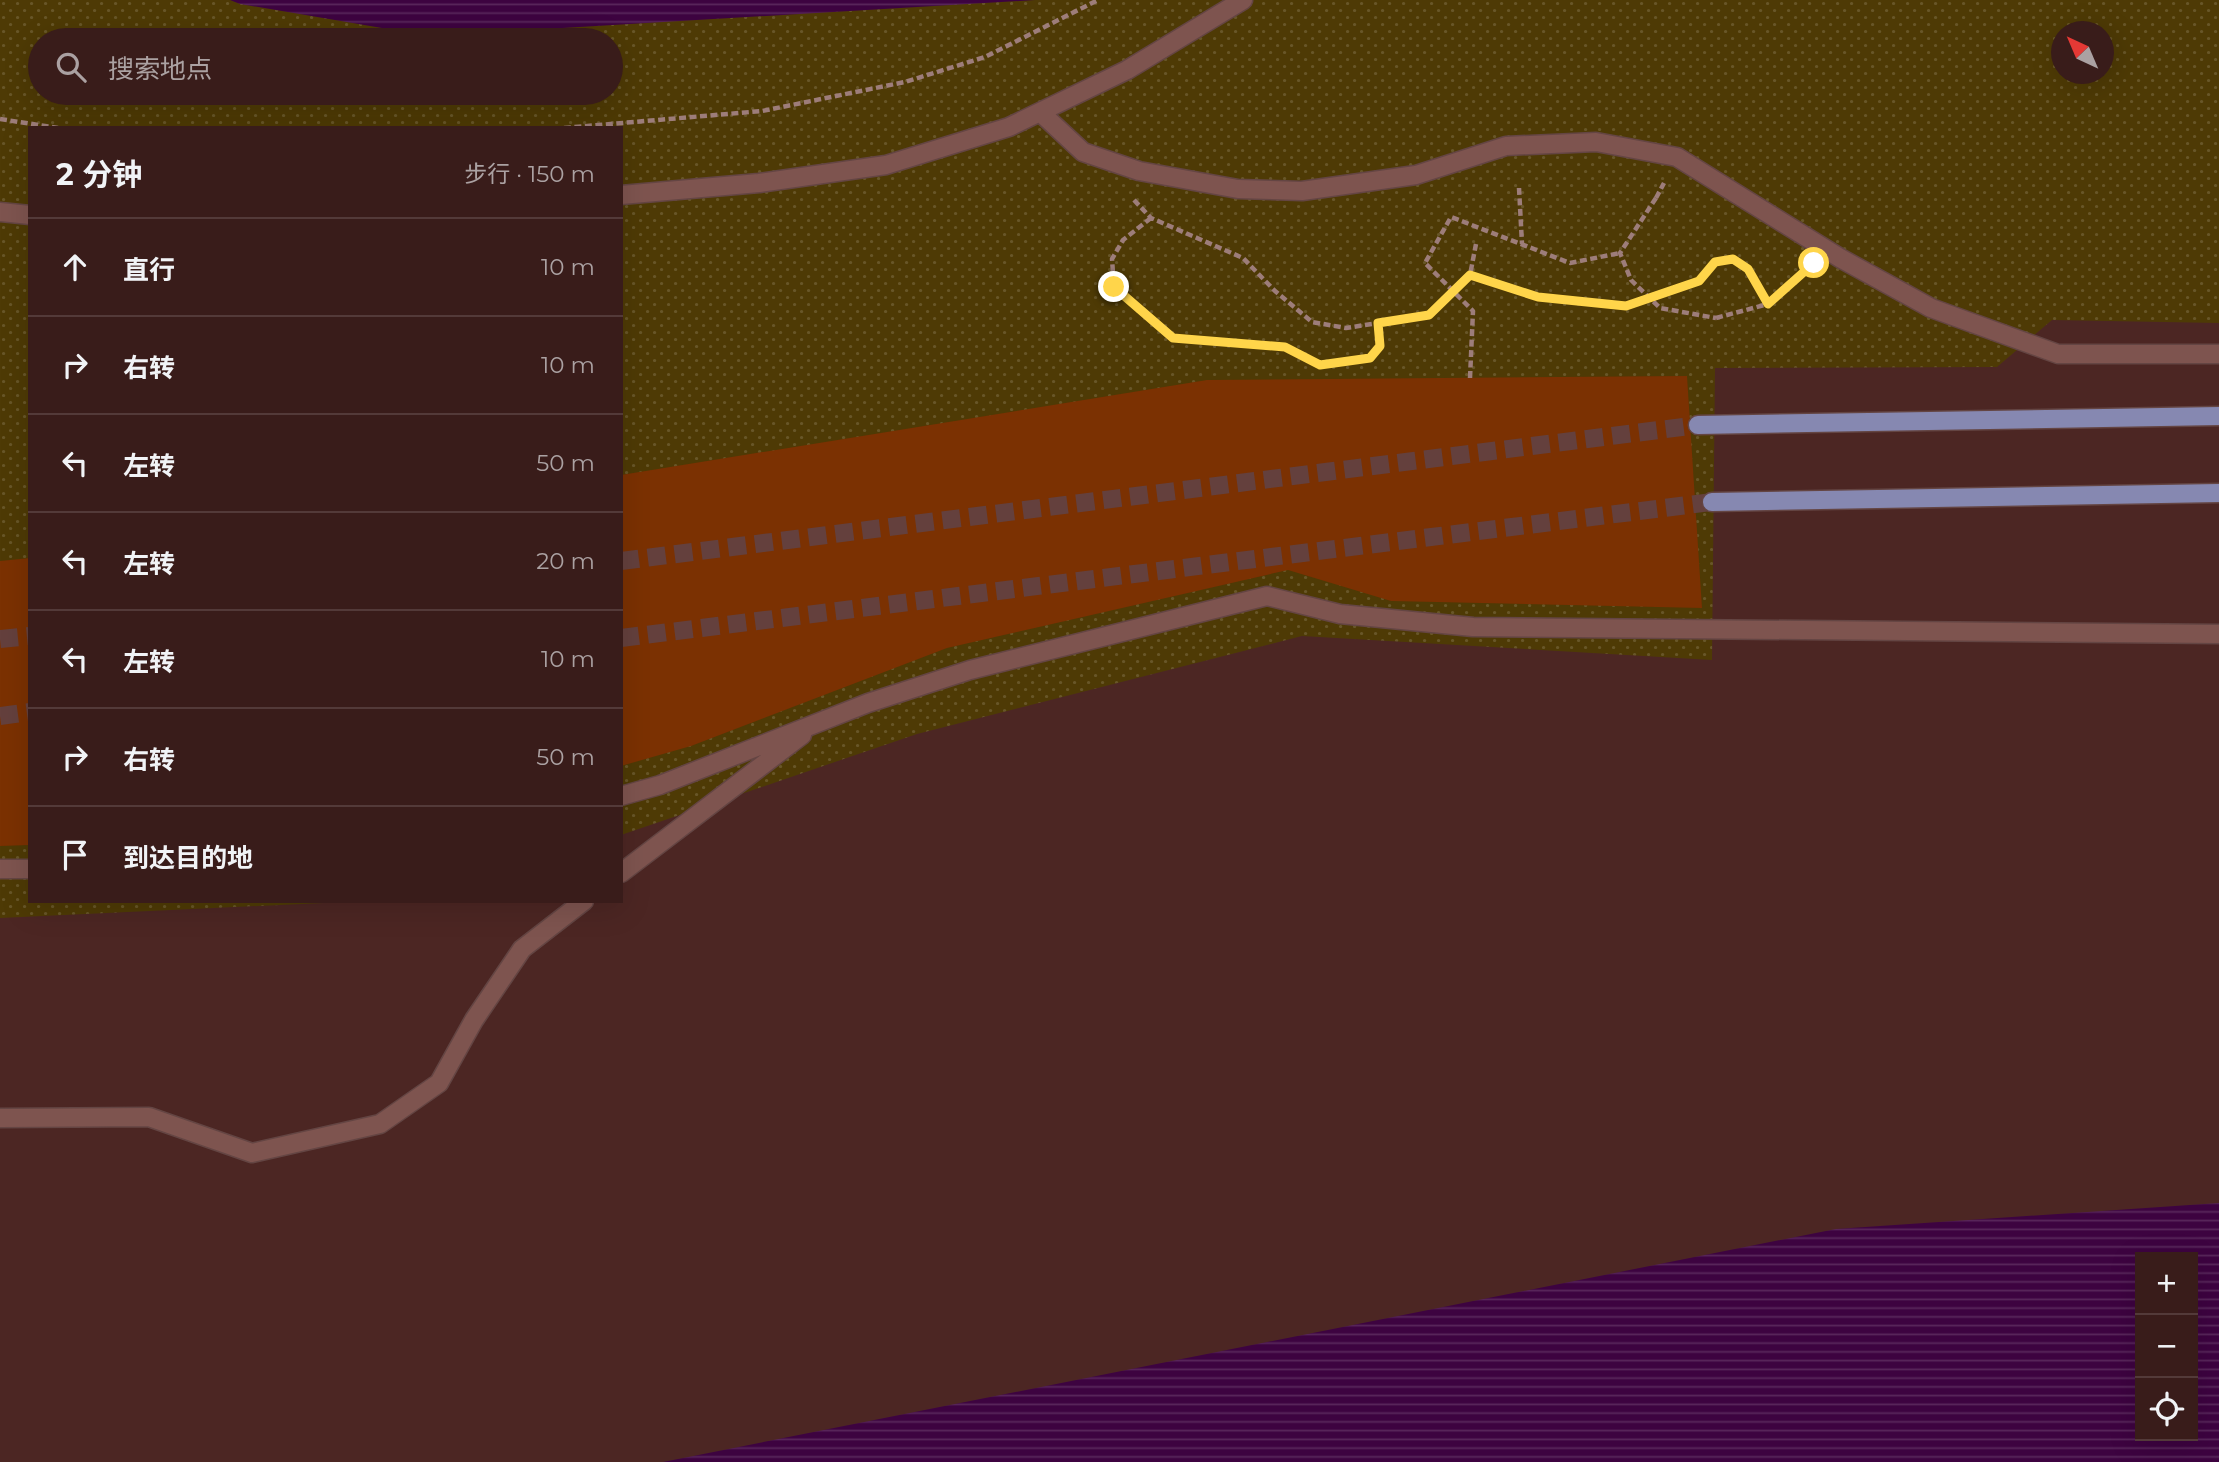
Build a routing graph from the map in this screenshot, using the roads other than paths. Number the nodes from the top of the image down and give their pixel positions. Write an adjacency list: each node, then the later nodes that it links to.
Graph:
1 (1243, 0): 2 (street)
2 (1040, 112): 3 (street); 6 (street)
3 (623, 195)
4 (0, 212): 5 (street)
5 (28, 215)
6 (2219, 354)
7 (2219, 416): 8 (main road)
8 (1698, 425)
9 (2219, 493): 10 (main road)
10 (1712, 502)
11 (2219, 634): 12 (street)
12 (819, 722): 13 (street); 16 (street)
13 (623, 795)
14 (0, 869): 15 (street)
15 (28, 869)
16 (623, 871)
17 (581, 903): 18 (street)
18 (0, 1118)

